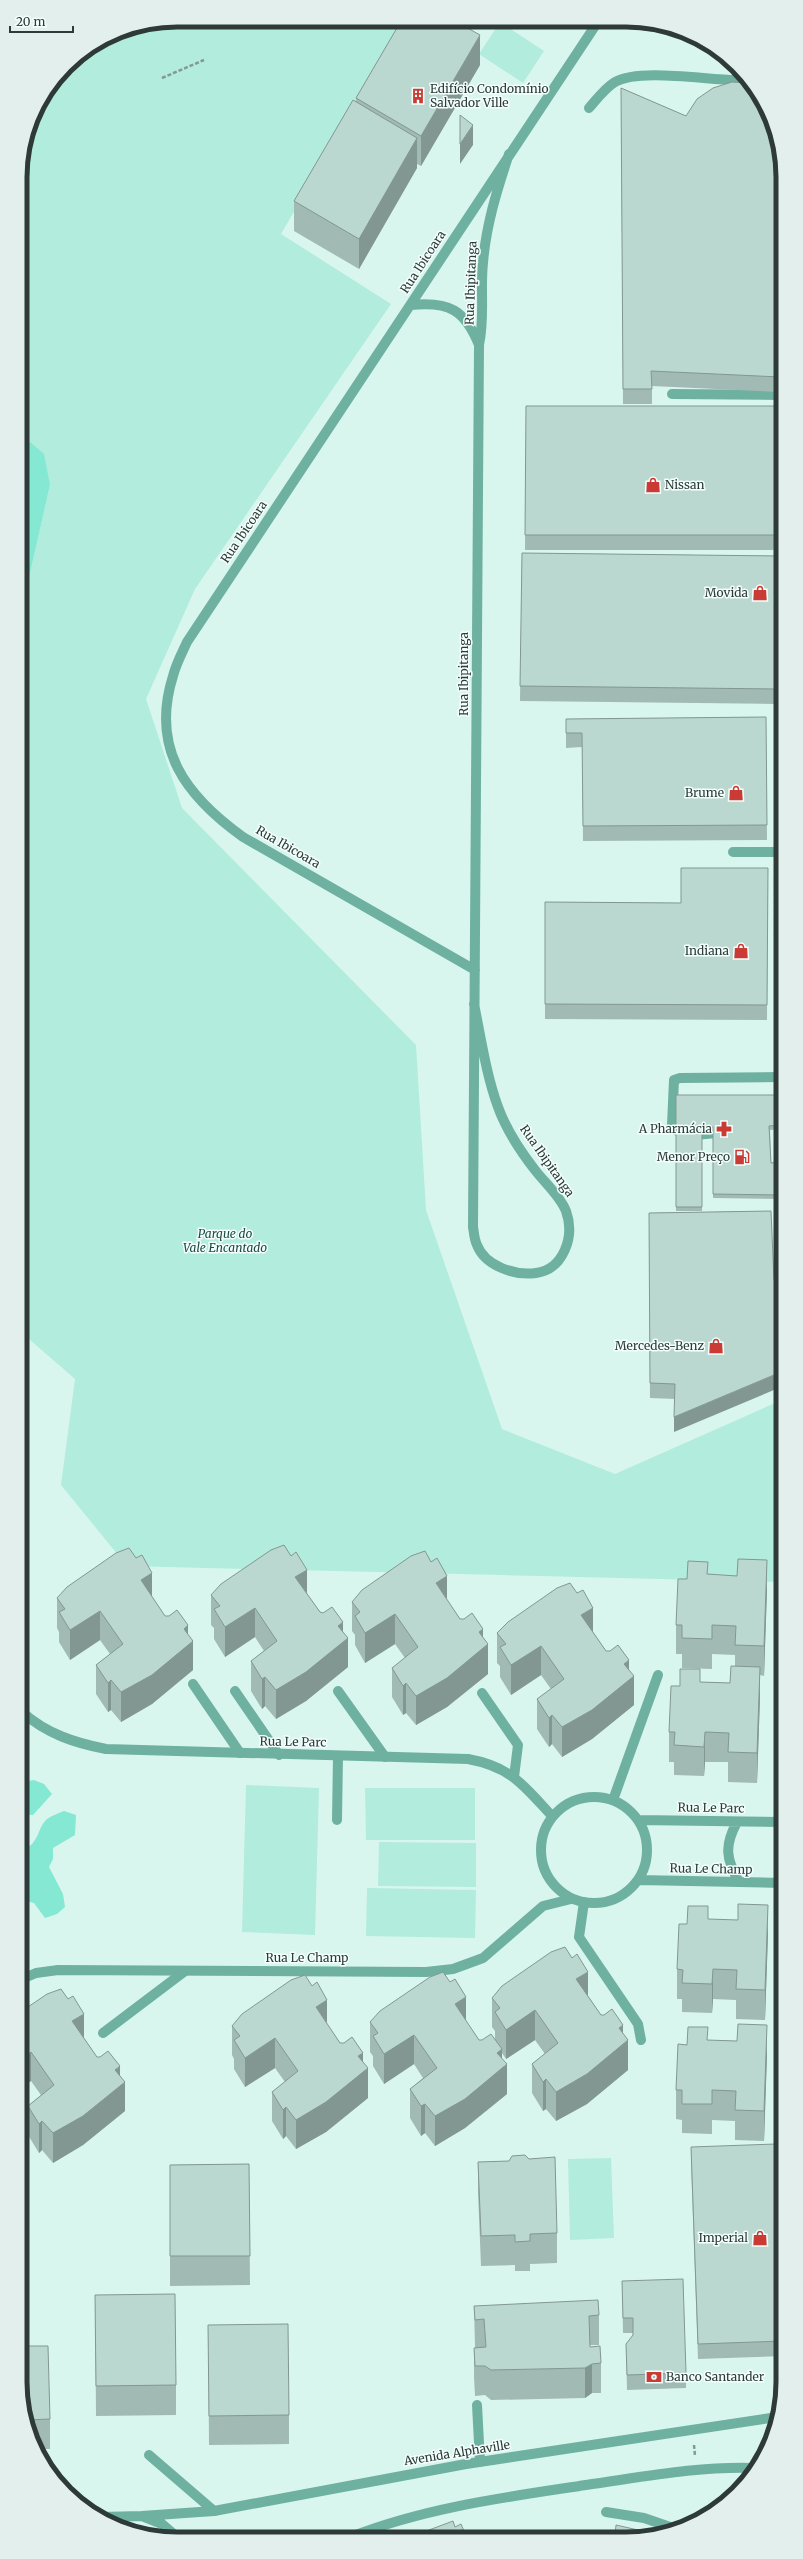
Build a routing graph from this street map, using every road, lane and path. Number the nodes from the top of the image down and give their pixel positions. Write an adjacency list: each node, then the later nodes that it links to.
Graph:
1 (594, 27): 6 (street, Rua Ibicoara)
2 (204, 60): 3 (path)
3 (162, 78)
4 (740, 79): 5 (street)
5 (589, 108)
6 (509, 154): 7 (street, Rua Ibicoara); 8 (street, Rua Ibipitanga)
7 (411, 305): 8 (street, Rua Ibipitanga); 13 (street, Rua Ibicoara)
8 (479, 345): 13 (street, Rua Ibipitanga)
9 (672, 394): 10 (street)
10 (776, 395)
11 (733, 852): 12 (street)
12 (776, 852)
13 (475, 970): 14 (street, Rua Ibipitanga)
14 (474, 1004): 14 (street, Rua Ibipitanga)
15 (776, 1077): 16 (street)
16 (735, 1131)
17 (658, 1675): 28 (street)
18 (193, 1684): 23 (street)
19 (235, 1691): 24 (street)
20 (338, 1691): 26 (street)
21 (482, 1692): 27 (street)
22 (27, 1717): 23 (street, Rua Le Parc)
23 (240, 1753): 24 (street, Rua Le Parc)
24 (279, 1755): 25 (street, Rua Le Parc)
25 (338, 1756): 26 (street, Rua Le Parc); 30 (street)
26 (385, 1757): 27 (street, Rua Le Parc)
27 (514, 1777): 29 (street, Rua Le Parc)
28 (613, 1800): 29 (street); 31 (street)
29 (552, 1816): 37 (street)
30 (337, 1820)
31 (638, 1820): 32 (street, Rua Le Parc); 34 (street)
32 (737, 1822): 33 (street, Rua Le Parc); 35 (street)
33 (776, 1822)
34 (639, 1880): 35 (street, Rua Le Champ); 38 (street)
35 (739, 1882): 36 (street, Rua Le Champ)
36 (776, 1883)
37 (571, 1899): 38 (street); 39 (street, Rua Le Champ)
38 (584, 1902): 42 (street)
39 (186, 1971): 40 (street, Rua Le Champ); 41 (street)
40 (27, 1977)
41 (103, 2033)
42 (641, 2040)
43 (476, 2405): 47 (street)
44 (772, 2418): 45 (street, Avenida Alphaville)
45 (692, 2431): 47 (street, Avenida Alphaville); 49 (path)
46 (149, 2455): 50 (street)
47 (480, 2462): 50 (street, Avenida Alphaville)
48 (749, 2468): 49 (street)
49 (696, 2469): 56 (street)
50 (214, 2510): 53 (street, Avenida Alphaville)
51 (606, 2512): 54 (street)
52 (109, 2516): 53 (street, Avenida Alphaville)
53 (142, 2516): 55 (street, Avenida Alphaville)
54 (668, 2526)
55 (171, 2532)
56 (366, 2532)

